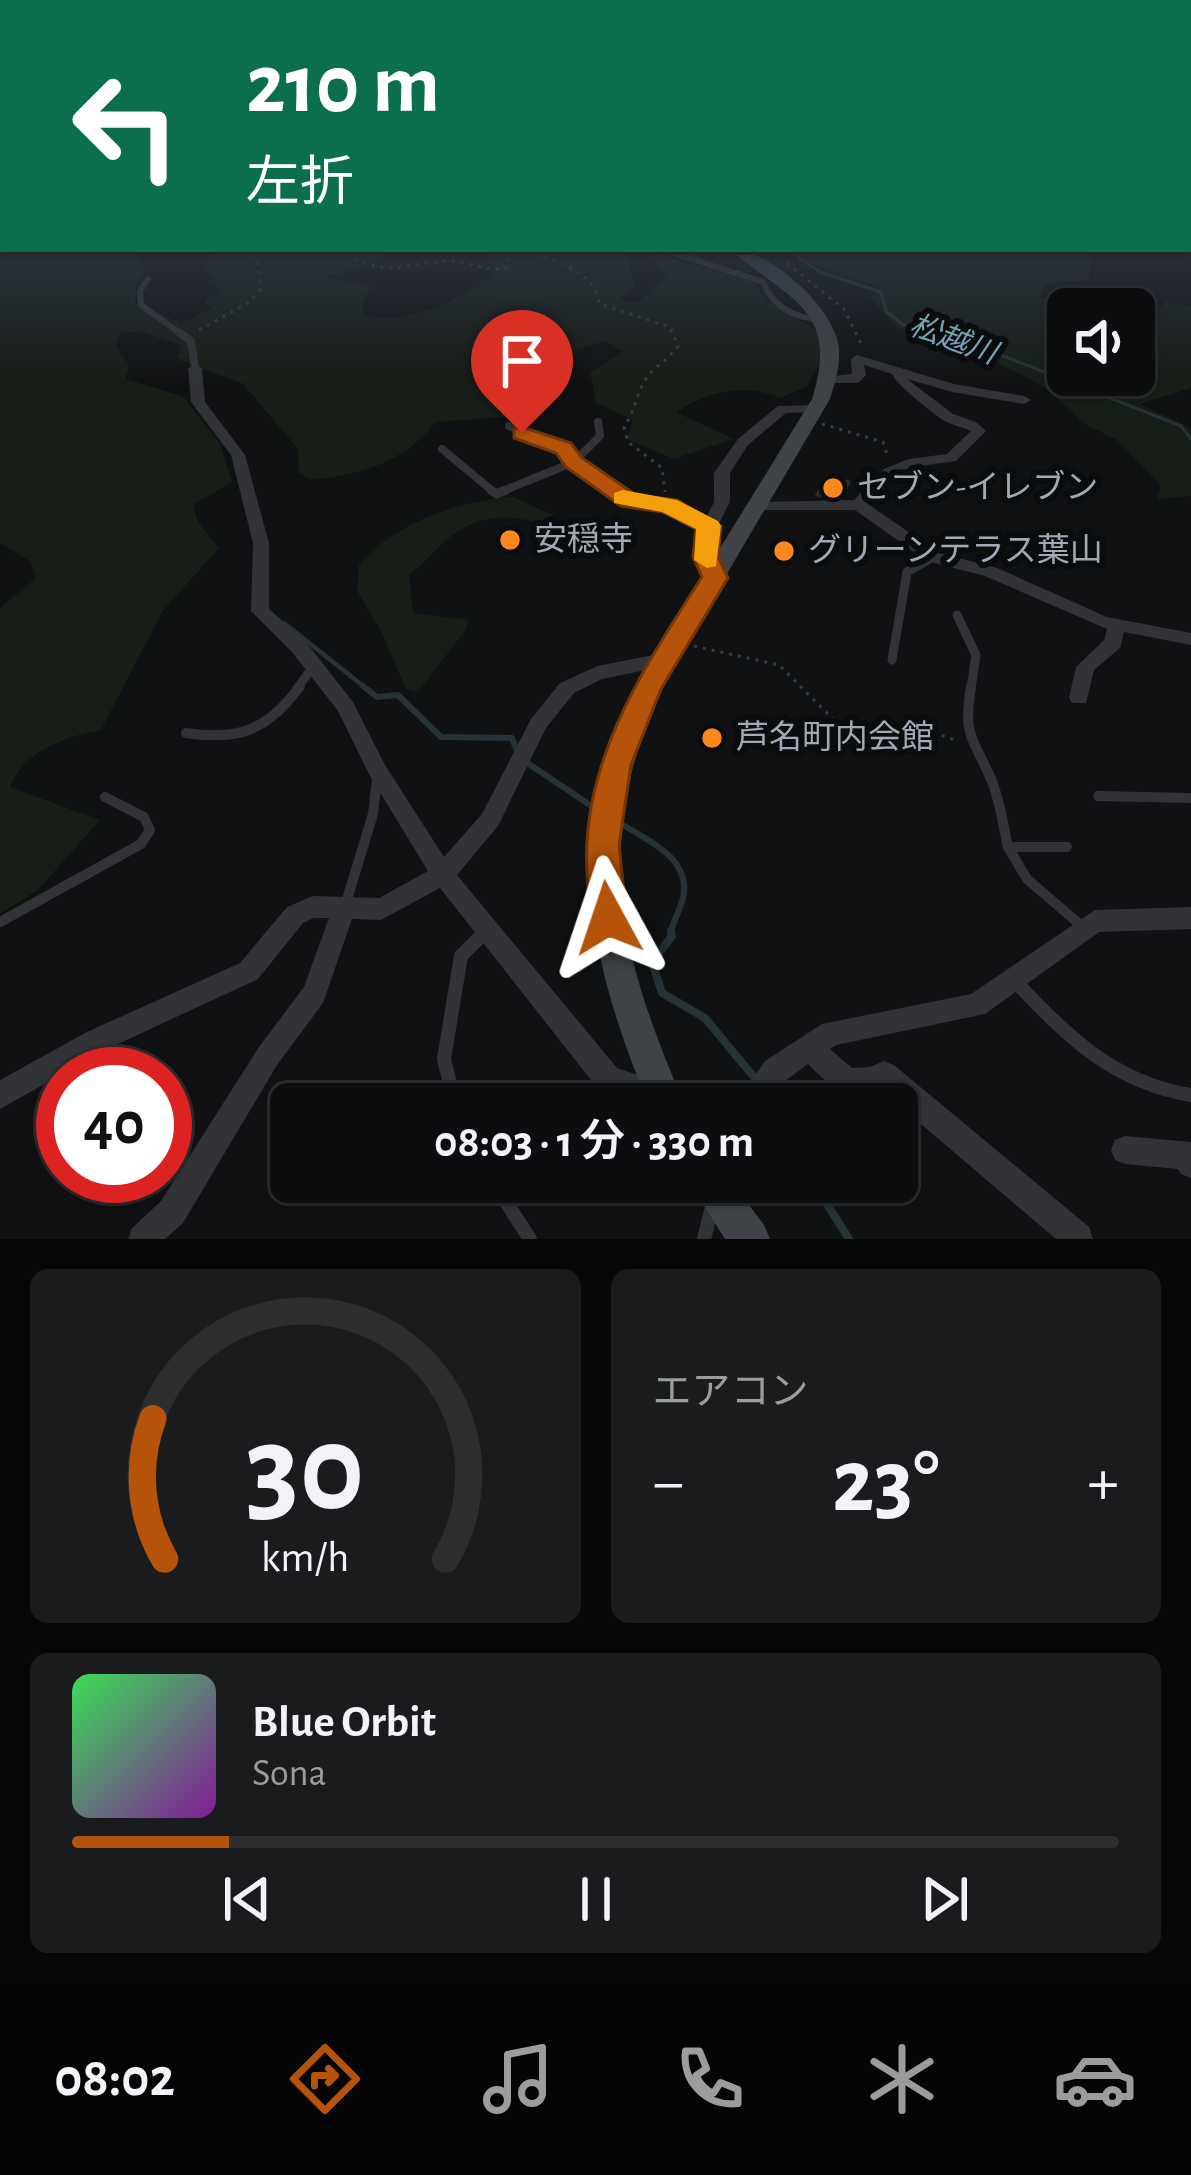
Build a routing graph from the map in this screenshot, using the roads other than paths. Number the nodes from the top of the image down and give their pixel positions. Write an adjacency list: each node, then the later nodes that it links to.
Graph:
1 (716, 267): 4 (lane)
2 (764, 267): 4 (street)
3 (148, 279): 5 (lane)
4 (822, 320): 7 (street)
5 (195, 368): 24 (street)
6 (897, 370): 7 (street); 8 (street); 14 (street)
7 (829, 380): 9 (street)
8 (1024, 400)
9 (812, 415): 15 (street); 16 (street)
10 (598, 422): 13 (lane)
11 (508, 426): 13 (lane)
12 (442, 449): 13 (lane)
13 (574, 462): 16 (street)
14 (859, 505): 15 (street); 17 (street)
15 (759, 506): 18 (street)
16 (709, 526): 18 (street)
17 (933, 557): 20 (street); 23 (lane)
18 (715, 578): 22 (street)
19 (957, 615): 31 (lane)
20 (1117, 625): 21 (street); 25 (street)
21 (1191, 639)
22 (669, 652): 33 (street); 43 (street)
23 (892, 660)
24 (314, 665): 26 (lane); 27 (street)
25 (1079, 698)
26 (186, 733)
27 (377, 770): 33 (street); 34 (lane)
28 (1098, 796): 30 (lane)
29 (105, 797): 36 (lane)
30 (1191, 798)
31 (1008, 848): 32 (lane); 38 (lane)
32 (1067, 848)
33 (443, 875): 34 (street); 37 (street)
34 (344, 911): 45 (street); 52 (street)
35 (1191, 918): 38 (street)
36 (0, 922)
37 (488, 928): 41 (lane); 42 (street)
38 (1084, 928): 39 (street)
39 (1012, 979): 40 (street); 46 (lane)
40 (808, 1046): 44 (street); 56 (street)
41 (450, 1083)
42 (618, 1083)
43 (657, 1083)
44 (766, 1083)
45 (0, 1095)
46 (1191, 1095)
47 (1125, 1150): 48 (street)
48 (1191, 1164)
49 (507, 1203): 53 (lane)
50 (710, 1203): 54 (lane)
51 (723, 1203): 55 (street)
52 (142, 1239)
53 (530, 1239)
54 (704, 1239)
55 (751, 1239)
56 (1078, 1239)

